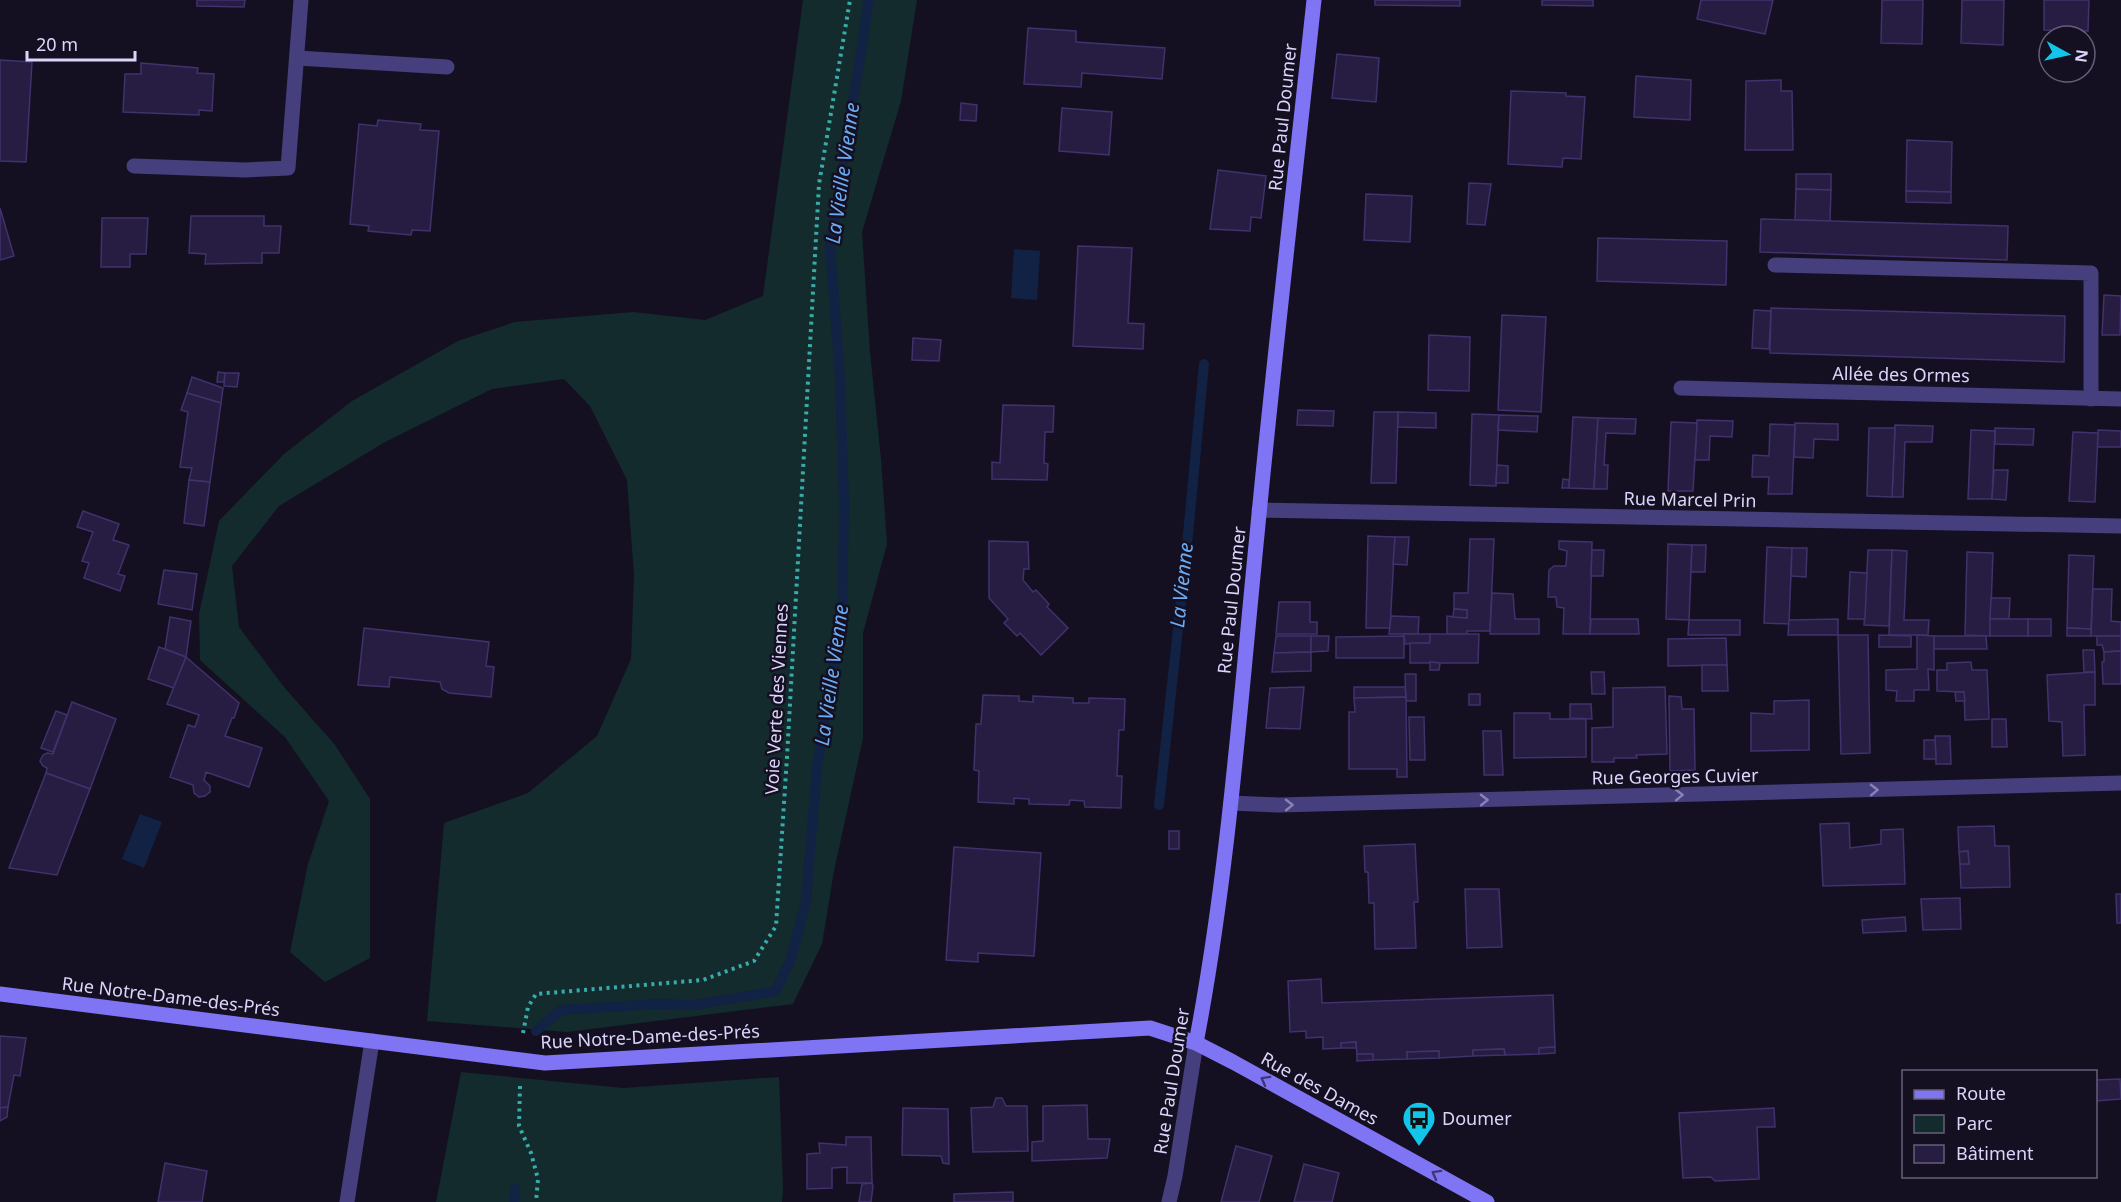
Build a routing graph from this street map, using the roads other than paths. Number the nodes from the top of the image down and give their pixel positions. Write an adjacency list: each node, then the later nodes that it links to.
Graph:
1 (301, 0): 3 (street)
2 (1314, 0): 10 (street, Rue Paul Doumer)
3 (297, 58): 4 (street); 5 (street)
4 (447, 67)
5 (134, 166)
6 (1774, 265): 8 (street)
7 (1681, 388): 8 (street, Allée des Ormes)
8 (2091, 399): 9 (street, Allée des Ormes)
9 (2121, 399)
10 (1259, 510): 11 (street, Rue Marcel Prin); 13 (street, Rue Paul Doumer)
11 (2121, 526)
12 (2121, 783): 13 (street, Rue Georges Cuvier, one-way to 12)
13 (1231, 803): 16 (street, Rue Paul Doumer)
14 (0, 994): 15 (street, Rue Notre-Dame-des-Prés)
15 (372, 1041): 16 (street, Rue Notre-Dame-des-Prés); 17 (street)
16 (1196, 1043): 18 (street, Rue Paul Doumer); 19 (street, Rue des Dames, one-way to 16)
17 (347, 1202)
18 (1169, 1202)
19 (1487, 1202)

